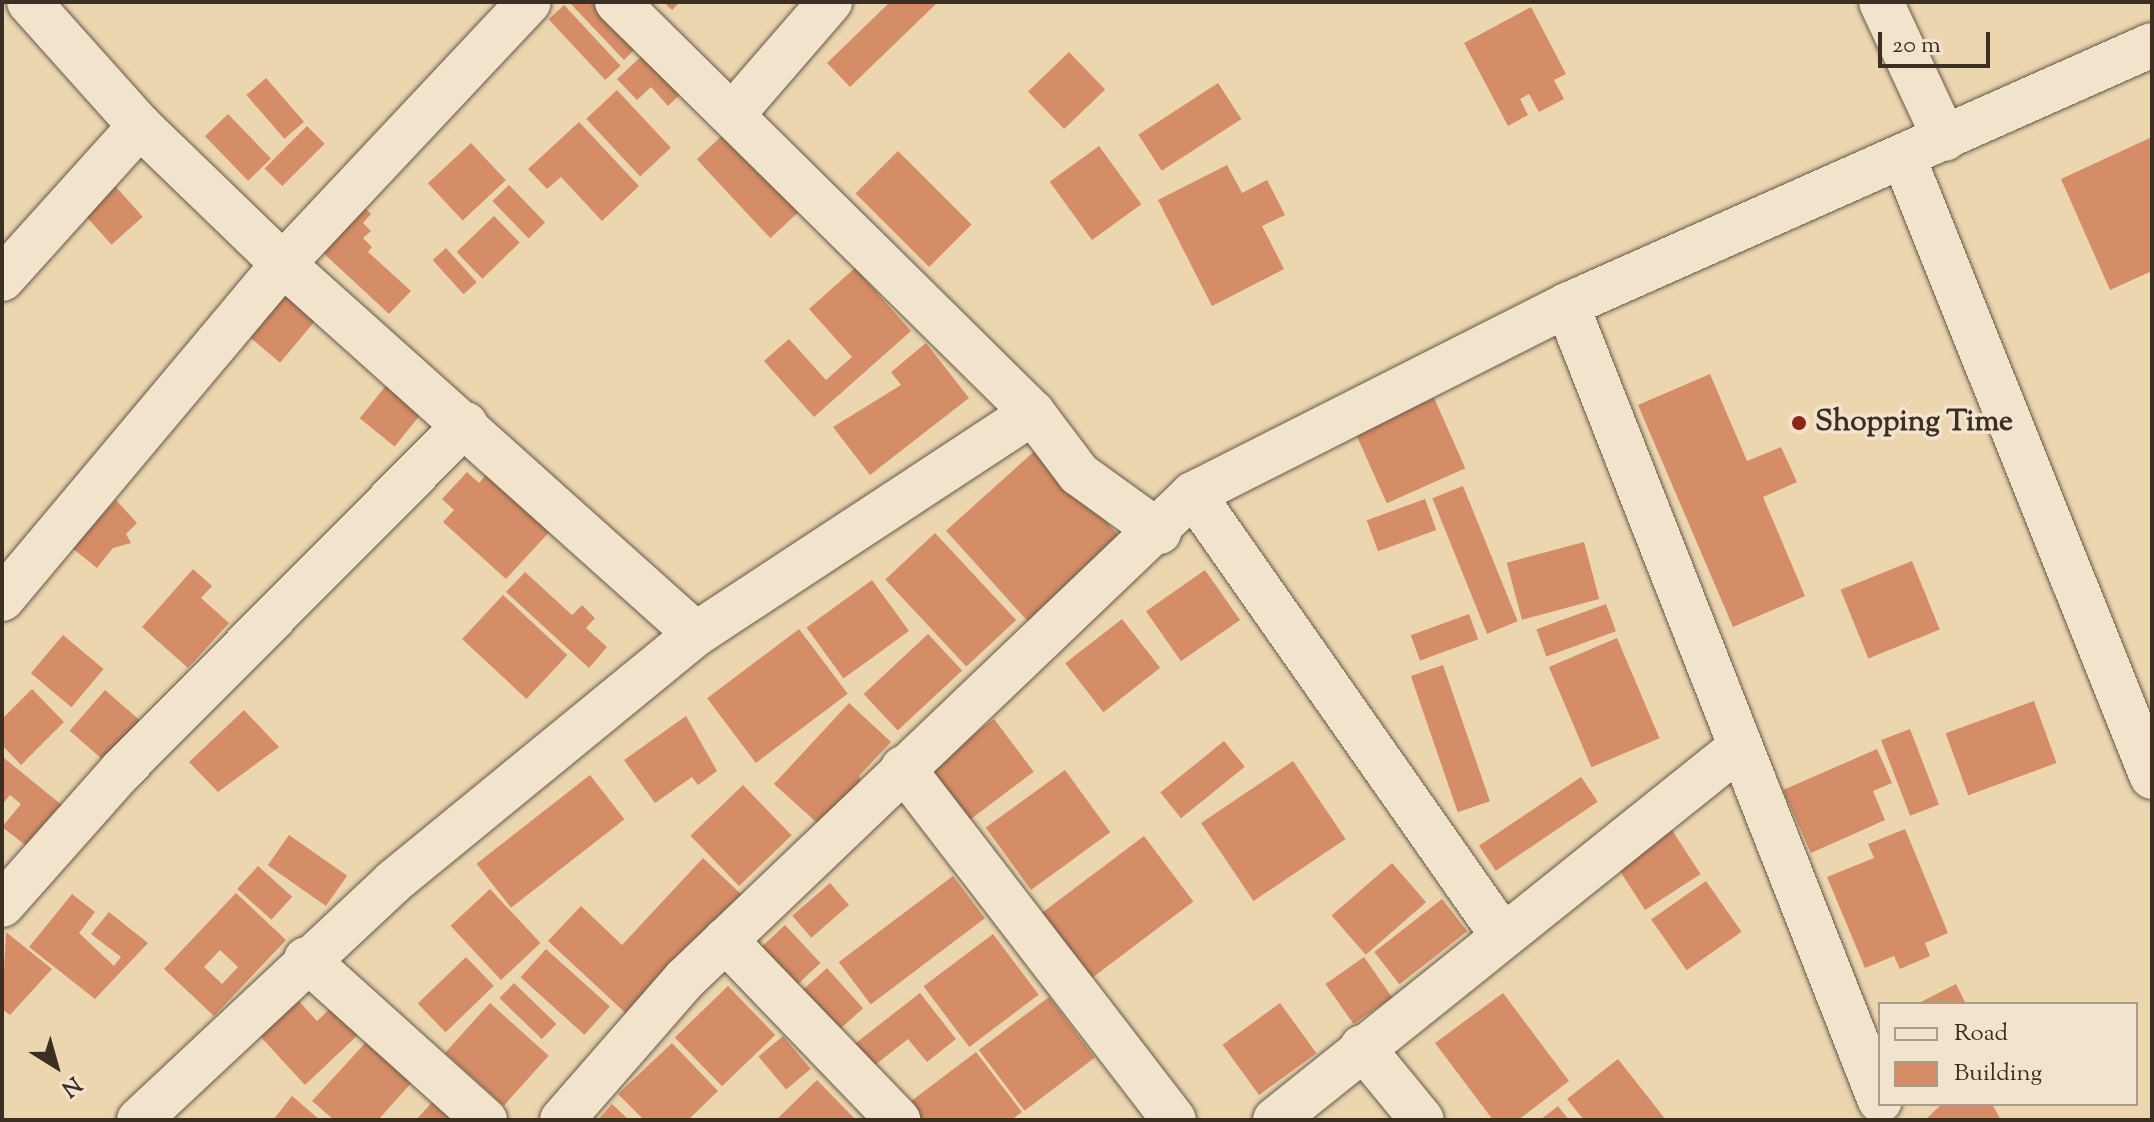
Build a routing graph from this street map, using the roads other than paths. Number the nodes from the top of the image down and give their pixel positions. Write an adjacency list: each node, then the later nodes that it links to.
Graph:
1 (29, 2): 8 (street)
2 (529, 2): 11 (street)
3 (617, 2): 7 (street)
4 (830, 2): 7 (street)
5 (1881, 2): 9 (street)
6 (2152, 45): 9 (street)
7 (732, 115): 14 (street)
8 (140, 126): 11 (street); 12 (street)
9 (1945, 139): 10 (street)
10 (1903, 156): 13 (street); 22 (street)
11 (283, 264): 15 (street); 18 (street)
12 (2, 279)
13 (1567, 305): 16 (street); 20 (street)
14 (1033, 413): 17 (street); 19 (street)
15 (465, 424): 19 (street); 23 (street)
16 (1193, 494): 17 (street); 24 (street)
17 (1159, 532): 21 (street)
18 (2, 599)
19 (696, 634): 26 (street)
20 (1740, 747): 24 (street); 28 (street)
21 (903, 768): 25 (street); 33 (street)
22 (2152, 777)
23 (2, 905)
24 (1502, 935): 27 (street)
25 (725, 940): 31 (street); 32 (street)
26 (306, 959): 29 (street); 30 (street)
27 (1362, 1047): 34 (street); 35 (street)
28 (1878, 1095)
29 (139, 1120)
30 (485, 1120)
31 (562, 1120)
32 (898, 1120)
33 (1174, 1120)
34 (1275, 1120)
35 (1422, 1120)

